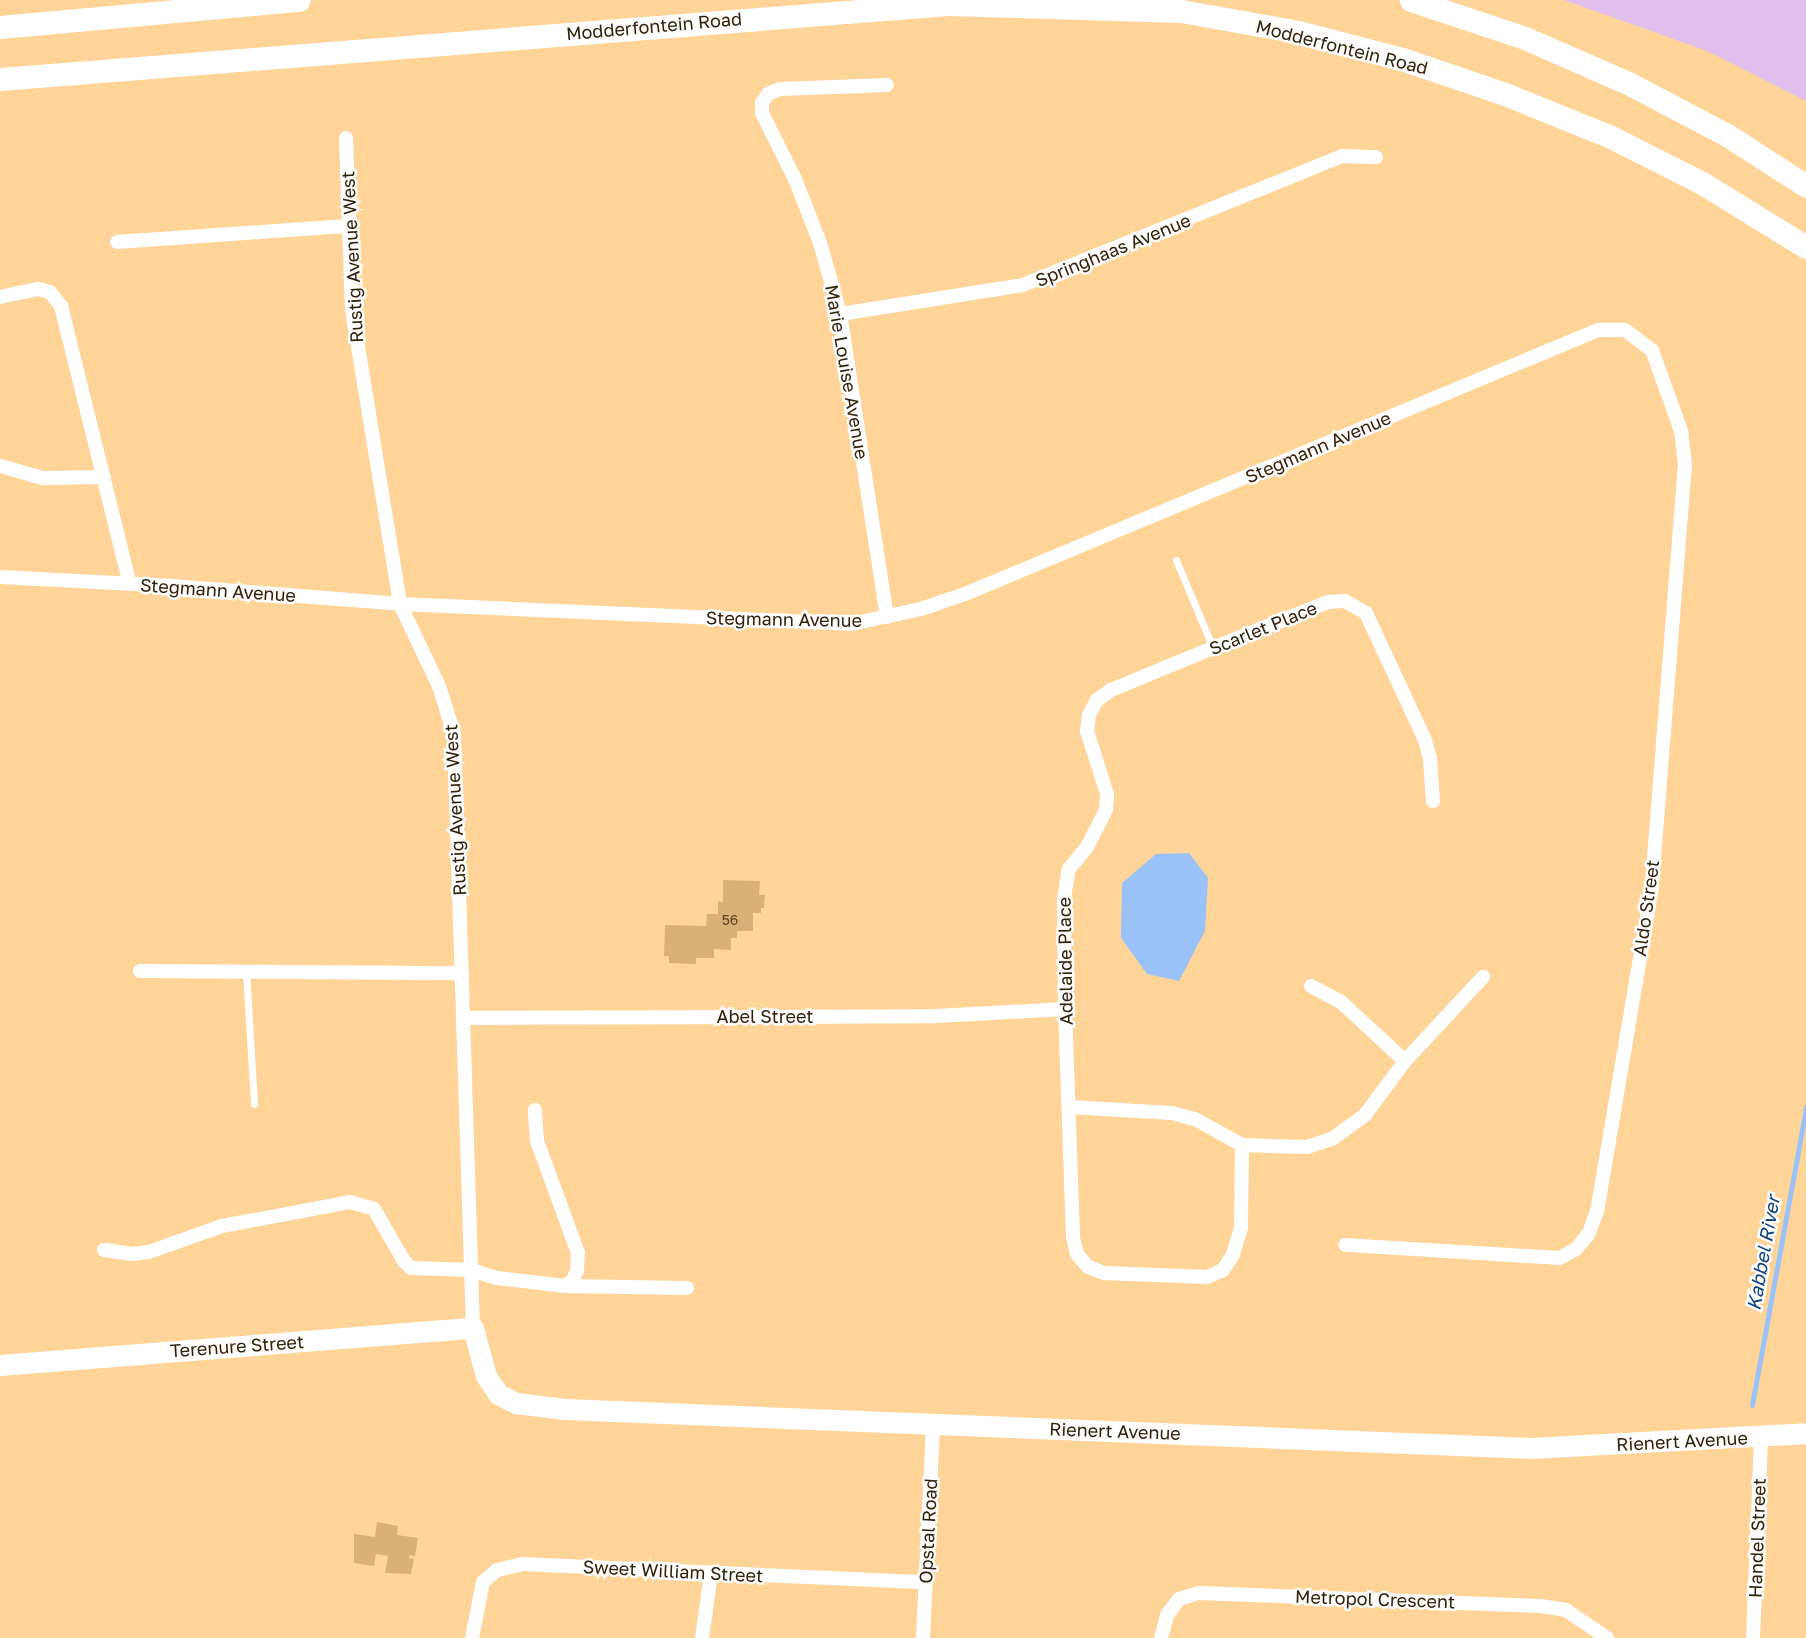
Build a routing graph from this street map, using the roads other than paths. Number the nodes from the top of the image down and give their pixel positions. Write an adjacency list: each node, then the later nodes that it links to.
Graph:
1 (299, 0): 3 (main road)
2 (1411, 0): 8 (main road)
3 (0, 27)
4 (0, 79): 11 (main road, Modderfontein Road)
5 (887, 85): 13 (street, Marie Louise Avenue)
6 (346, 138): 9 (street, Rustig Avenue West)
7 (1376, 157): 13 (street, Springhaas Avenue)
8 (1806, 186)
9 (347, 226): 10 (street); 20 (street, Rustig Avenue West)
10 (117, 242)
11 (1806, 247)
12 (0, 297): 16 (street)
13 (840, 313): 21 (street, Marie Louise Avenue)
14 (1637, 336): 21 (street, Stegmann Avenue); 37 (street, Aldo Street)
15 (1, 466): 16 (street)
16 (104, 477): 19 (street)
17 (1176, 559): 22 (lane)
18 (0, 577): 19 (street, Stegmann Avenue)
19 (130, 584): 20 (street, Stegmann Avenue)
20 (400, 604): 21 (street, Stegmann Avenue); 27 (street, Rustig Avenue West)
21 (887, 617)
22 (1213, 648): 23 (street, Scarlet Place); 24 (street, Scarlet Place)
23 (1433, 801)
24 (1100, 825): 30 (street, Adelaide Place)
25 (139, 971): 26 (street)
26 (246, 972): 27 (street); 33 (lane)
27 (462, 973): 31 (street, Rustig Avenue West)
28 (1483, 977): 32 (street)
29 (1311, 986): 32 (street)
30 (1065, 1009): 31 (street, Abel Street); 34 (street, Adelaide Place)
31 (465, 1018): 39 (street, Rustig Avenue West)
32 (1405, 1061): 36 (street)
33 (254, 1104)
34 (1070, 1107): 36 (street); 36 (street, Adelaide Place)
35 (535, 1110): 40 (street)
36 (1242, 1145)
37 (1345, 1245)
38 (104, 1250): 39 (street)
39 (472, 1270): 40 (street); 42 (street, Rustig Avenue West)
40 (565, 1286): 41 (street)
41 (687, 1288)
42 (473, 1328): 43 (street, Terenure Street); 44 (street, Rienert Avenue)
43 (0, 1364)
44 (933, 1424): 46 (street, Rienert Avenue); 48 (street, Opstal Road)
45 (1806, 1433): 46 (street, Rienert Avenue)
46 (1761, 1437): 54 (street, Handel Street)
47 (711, 1574): 48 (street, Sweet William Street); 49 (street, Sweet William Street); 50 (street)
48 (925, 1582): 51 (street, Opstal Road)
49 (472, 1638)
50 (702, 1638)
51 (923, 1638)
52 (1161, 1638): 53 (street, Metropol Crescent)
53 (1606, 1638)
54 (1753, 1638)

